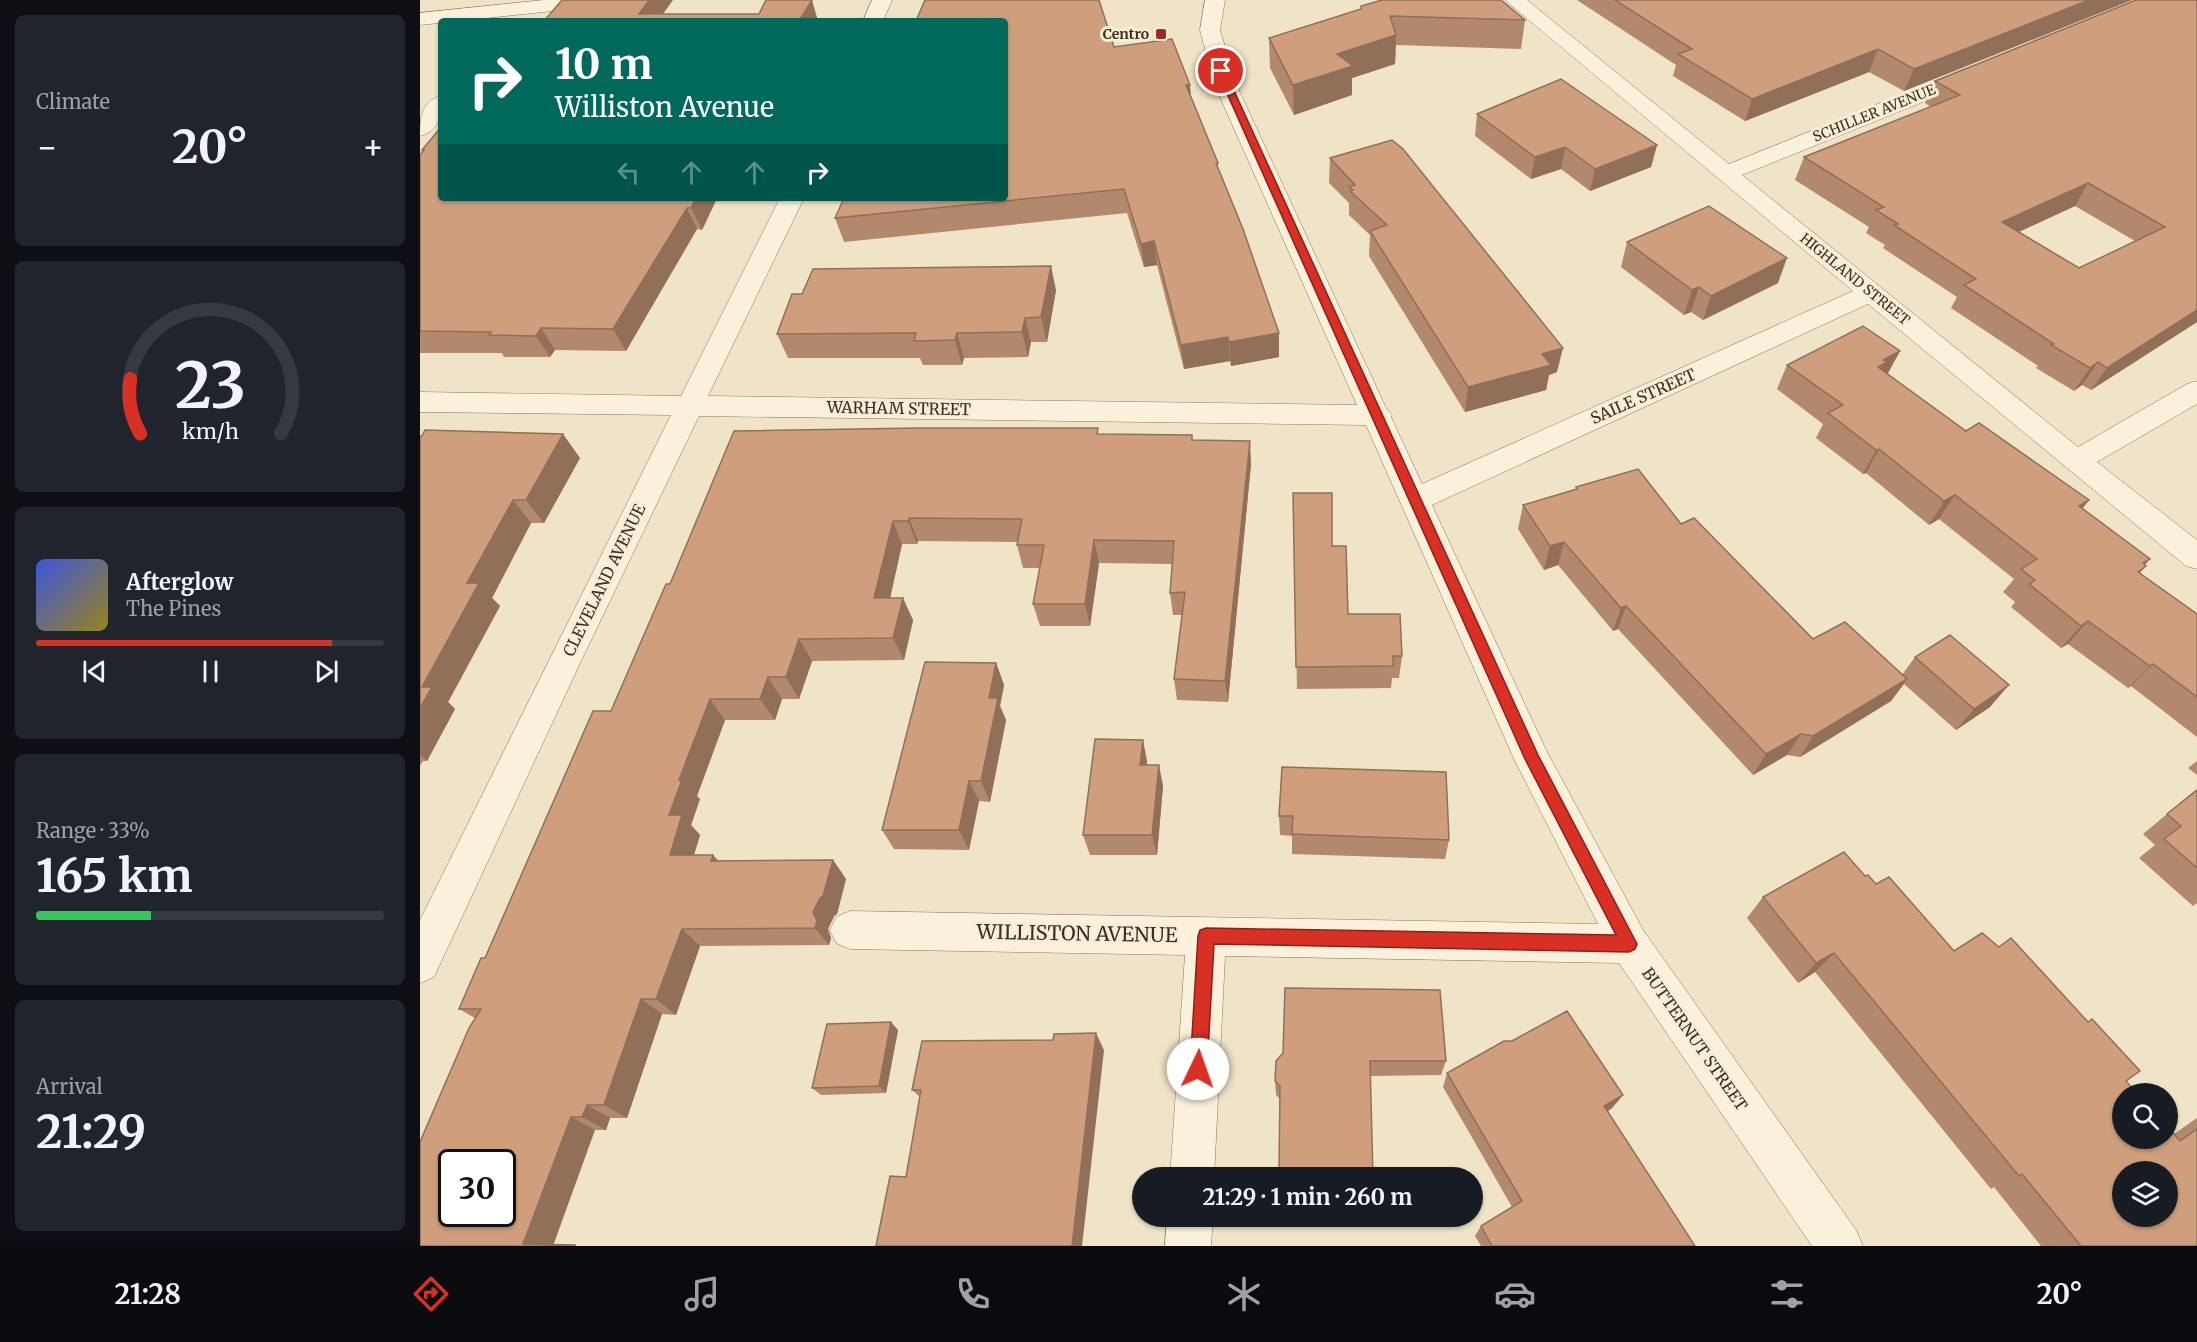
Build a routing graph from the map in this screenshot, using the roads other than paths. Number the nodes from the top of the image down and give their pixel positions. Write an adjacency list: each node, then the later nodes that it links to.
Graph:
1 (600, 0): 5 (street)
2 (882, 0): 8 (street)
3 (1215, 0): 19 (street, BUTTERNUT STREET)
4 (1515, 0): 13 (street, HIGHLAND STREET)
5 (512, 15): 7 (street)
6 (438, 18): 9 (street)
7 (443, 18)
8 (874, 18)
9 (420, 19)
10 (1990, 67): 13 (street, SCHILLER AVENUE)
11 (438, 107): 12 (street)
12 (420, 129)
13 (1726, 173): 15 (street, HIGHLAND STREET)
14 (791, 201): 18 (street, CLEVELAND AVENUE)
15 (1871, 293): 20 (street, HIGHLAND STREET); 21 (street, SAILE STREET)
16 (2197, 391): 20 (street)
17 (420, 402): 18 (street, WARHAM STREET)
18 (690, 405): 19 (street, WARHAM STREET); 26 (street, CLEVELAND AVENUE)
19 (1378, 415): 21 (street, BUTTERNUT STREET)
20 (2076, 460): 22 (street, HIGHLAND STREET)
21 (1415, 500): 25 (street, BUTTERNUT STREET)
22 (2197, 557)
23 (850, 930): 24 (street, WILLISTON AVENUE)
24 (1206, 936): 25 (street, WILLISTON AVENUE); 27 (street)
25 (1629, 944): 30 (street, BUTTERNUT STREET)
26 (420, 963)
27 (1193, 1167)
28 (1189, 1227): 29 (street)
29 (1188, 1246)
30 (1840, 1246)

